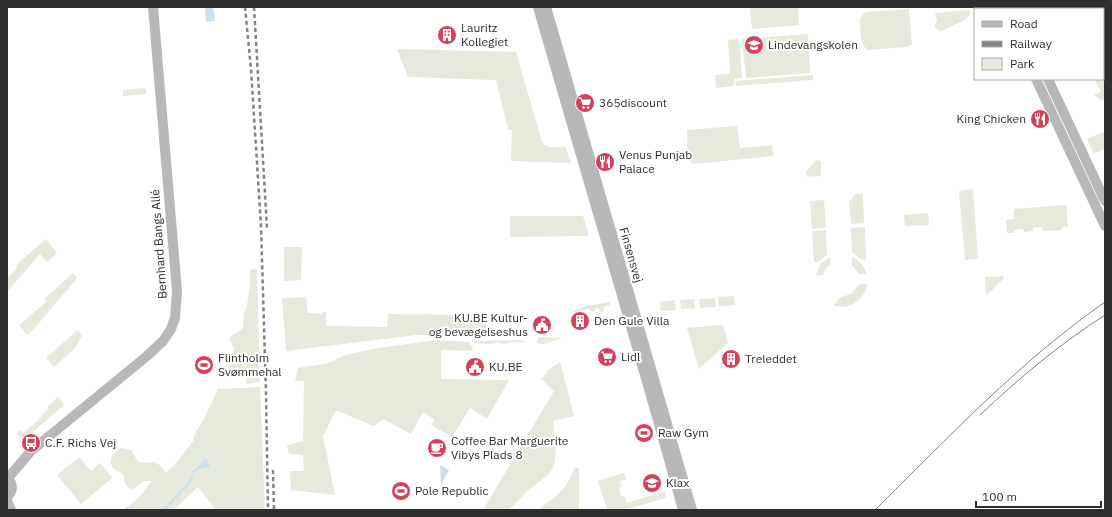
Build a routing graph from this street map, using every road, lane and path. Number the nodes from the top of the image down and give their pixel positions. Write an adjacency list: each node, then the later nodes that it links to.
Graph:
1 (153, 7): 10 (street, Bernhard Bangs Allé)
2 (538, 7): 9 (street, Finsensvej)
3 (546, 7): 9 (street, Finsensvej)
4 (1037, 80): 6 (street)
5 (1048, 80): 6 (street)
6 (1071, 142): 7 (street); 8 (street)
7 (1105, 201)
8 (1105, 226)
9 (636, 330): 14 (street, Finsensvej); 15 (street, Finsensvej)
10 (7, 477): 11 (street)
11 (7, 497)
12 (7, 501): 13 (street)
13 (12, 510)
14 (683, 510)
15 (692, 510)

